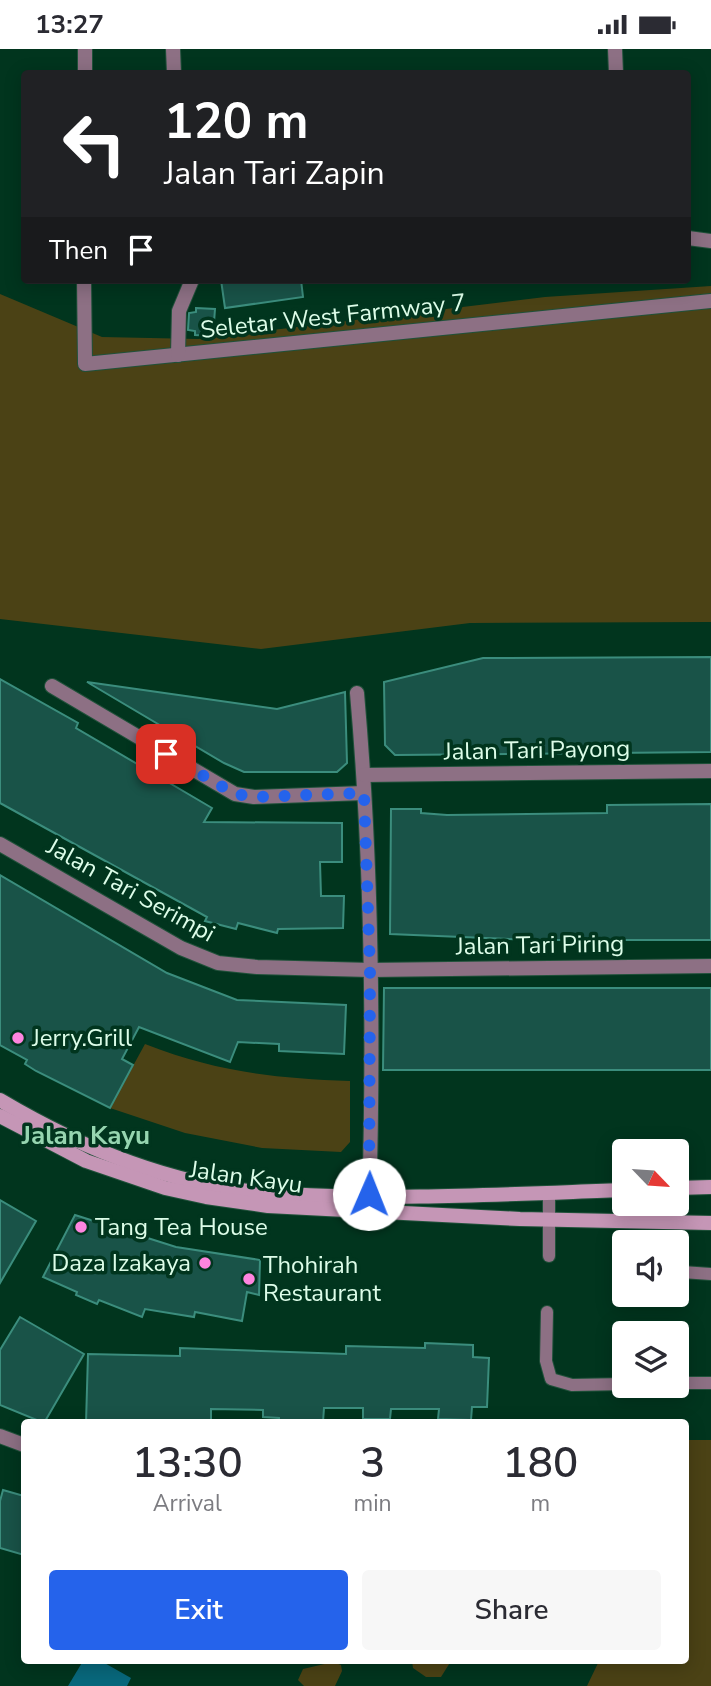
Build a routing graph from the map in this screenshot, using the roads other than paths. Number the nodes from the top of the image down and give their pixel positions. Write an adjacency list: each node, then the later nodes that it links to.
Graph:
1 (85, 49): 4 (street)
2 (173, 49): 5 (street)
3 (615, 49): 6 (street)
4 (85, 70)
5 (174, 70)
6 (616, 70)
7 (691, 238): 8 (street)
8 (711, 241)
9 (84, 284): 12 (street, Seletar West Farmway 7)
10 (190, 284): 12 (street)
11 (711, 301): 12 (street, Seletar West Farmway 7)
12 (178, 355)
13 (52, 686): 17 (street)
14 (357, 693): 16 (street)
15 (711, 771): 16 (street, Jalan Tari Payong)
16 (364, 775): 17 (street)
17 (364, 793): 20 (street)
18 (0, 844): 20 (street, Jalan Tari Serimpi)
19 (711, 966): 20 (street, Jalan Tari Piring)
20 (370, 970): 26 (street)
21 (2, 1109): 26 (main road, Jalan Kayu); 27 (main road, Jalan Kayu)
22 (711, 1187): 23 (main road)
23 (690, 1188)
24 (612, 1190): 25 (main road, Jalan Kayu)
25 (549, 1192): 26 (main road, Jalan Kayu); 28 (lane)
26 (369, 1194): 27 (street)
27 (369, 1210): 28 (main road, Jalan Kayu)
28 (549, 1219): 29 (main road, Jalan Kayu); 30 (lane)
29 (711, 1223)
30 (549, 1256)
31 (689, 1272): 32 (lane)
32 (711, 1274)
33 (547, 1312): 36 (lane)
34 (689, 1383): 35 (lane)
35 (711, 1383)
36 (612, 1384)
37 (0, 1436): 38 (street)
38 (21, 1444)

